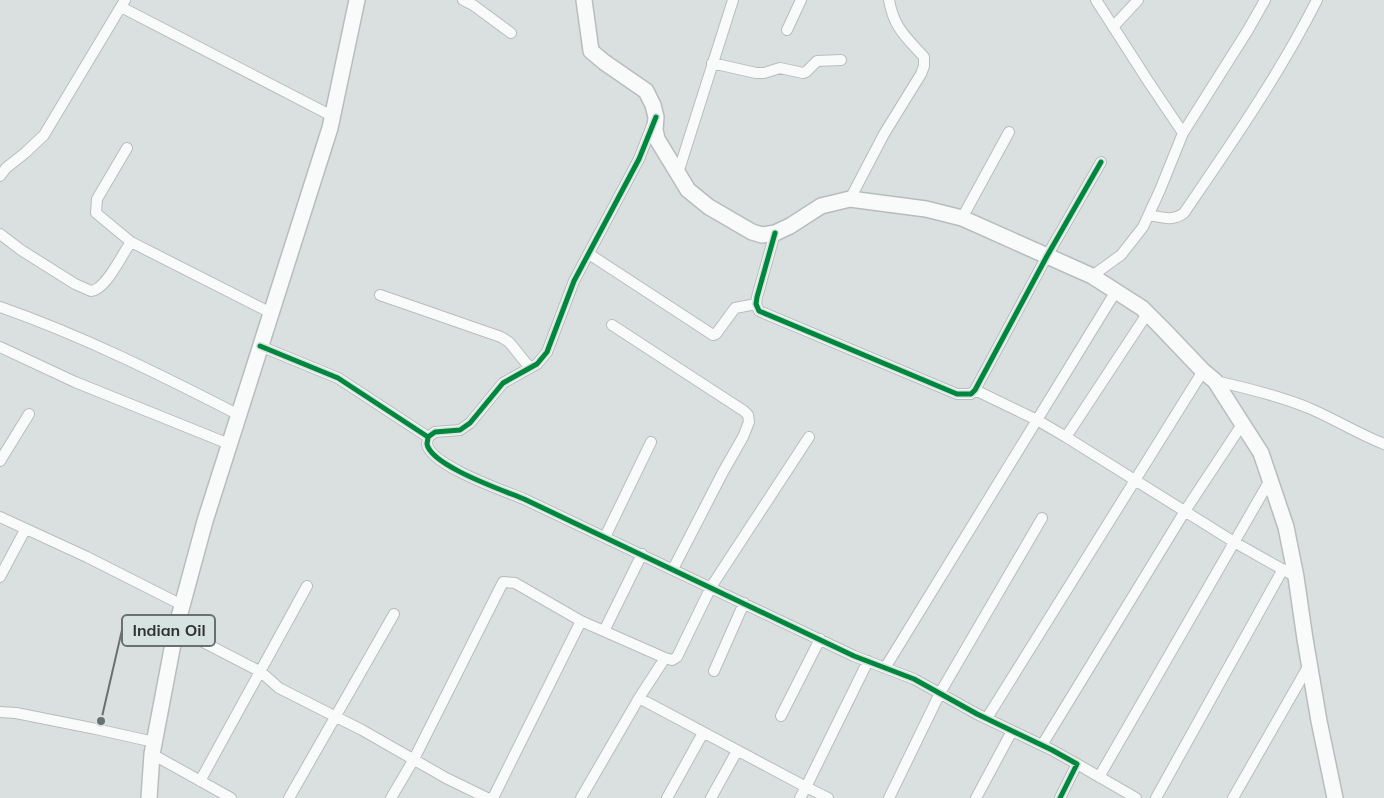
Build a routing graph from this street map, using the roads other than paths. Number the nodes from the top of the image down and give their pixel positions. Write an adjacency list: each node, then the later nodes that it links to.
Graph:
1 (357, 0): 17 (main road)
2 (463, 0): 14 (street)
3 (584, 0): 18 (main road)
4 (733, 0): 16 (street)
5 (801, 0): 13 (street)
6 (888, 0): 25 (street)
7 (1096, 0): 12 (street)
8 (1138, 0): 12 (street)
9 (1265, 0): 20 (street)
10 (1318, 0): 26 (street)
11 (123, 2): 17 (street); 23 (street)
12 (1113, 27): 20 (street)
13 (787, 30)
14 (511, 33)
15 (841, 60): 16 (street)
16 (712, 63): 24 (street)
17 (332, 116): 38 (main road)
18 (656, 117): 24 (main road); 31 (street)
19 (1009, 132): 27 (street)
20 (1183, 133): 26 (street)
21 (127, 148): 30 (street)
22 (1101, 162): 32 (street)
23 (3, 172)
24 (678, 173): 28 (main road)
25 (850, 199): 27 (main road); 28 (main road)
26 (1148, 214): 33 (street)
27 (962, 218): 32 (main road)
28 (775, 233): 36 (street)
29 (0, 234): 30 (street)
30 (129, 244): 38 (street)
31 (589, 254): 36 (street); 43 (street)
32 (1047, 256): 33 (main road); 46 (street)
33 (1092, 276): 34 (main road)
34 (1116, 291): 39 (main road); 49 (street)
35 (380, 295): 43 (street)
36 (756, 304): 46 (street)
37 (0, 307): 48 (street)
38 (271, 313): 41 (main road)
39 (1147, 314): 44 (main road); 53 (street)
40 (612, 324): 67 (street)
41 (260, 346): 48 (main road); 51 (street)
42 (0, 347): 55 (street)
43 (530, 368): 51 (street)
44 (1202, 371): 45 (main road); 59 (street)
45 (1215, 381): 50 (main road); 56 (street)
46 (975, 390): 49 (street)
47 (29, 414): 57 (street)
48 (239, 415): 55 (main road)
49 (1037, 420): 53 (street); 82 (street)
50 (1243, 423): 58 (main road); 60 (street)
51 (428, 437): 64 (street)
52 (809, 437): 71 (street)
53 (1066, 437): 59 (street)
54 (651, 442): 64 (street)
55 (229, 444): 73 (main road)
56 (1384, 444)
57 (0, 461)
58 (1270, 480): 65 (street); 68 (main road)
59 (1134, 481): 60 (street); 90 (street)
60 (1185, 511): 65 (street); 93 (street)
61 (0, 516): 63 (street)
62 (1042, 518): 85 (street)
63 (26, 530): 69 (street); 73 (street)
64 (605, 536): 66 (street)
65 (1234, 542): 68 (street); 98 (street)
66 (642, 554): 67 (street); 77 (street)
67 (673, 569): 71 (street)
68 (1290, 573): 81 (main road); 116 (street)
69 (0, 577)
70 (307, 586): 84 (street)
71 (711, 588): 72 (street); 79 (street)
72 (744, 603): 78 (street); 83 (street)
73 (182, 605): 76 (main road)
74 (394, 614): 89 (street)
75 (581, 621): 77 (street); 96 (street); 106 (street)
76 (176, 628): 84 (street); 94 (main road)
77 (604, 631): 79 (street)
78 (820, 639): 80 (street); 88 (street)
79 (665, 658): 86 (street)
80 (868, 661): 82 (street); 100 (street)
81 (1310, 665): 117 (street); 118 (main road)
82 (886, 668): 85 (street)
83 (714, 671)
84 (261, 672): 89 (street); 99 (street)
85 (940, 693): 90 (street); 112 (street)
86 (639, 698): 92 (street); 107 (street)
87 (0, 712): 94 (street)
88 (781, 716)
89 (336, 717): 96 (street); 103 (street)
90 (987, 718): 91 (street)
91 (1012, 731): 93 (street); 113 (street)
92 (703, 733): 95 (street); 108 (street)
93 (1042, 745): 97 (street)
94 (153, 748): 99 (street); 101 (main road)
95 (737, 751): 100 (street); 109 (street)
96 (414, 759): 104 (street); 105 (street)
97 (1077, 764): 98 (street); 114 (street)
98 (1099, 777): 115 (street)
99 (200, 781): 102 (street)
100 (806, 787): 110 (street); 111 (street)
101 (149, 798)
102 (231, 798)
103 (289, 798)
104 (392, 798)
105 (487, 798)
106 (493, 798)
107 (581, 798)
108 (667, 798)
109 (710, 798)
110 (800, 798)
111 (828, 798)
112 (889, 798)
113 (976, 798)
114 (1060, 798)
115 (1136, 798)
116 (1156, 798)
117 (1233, 798)
118 (1335, 798)

